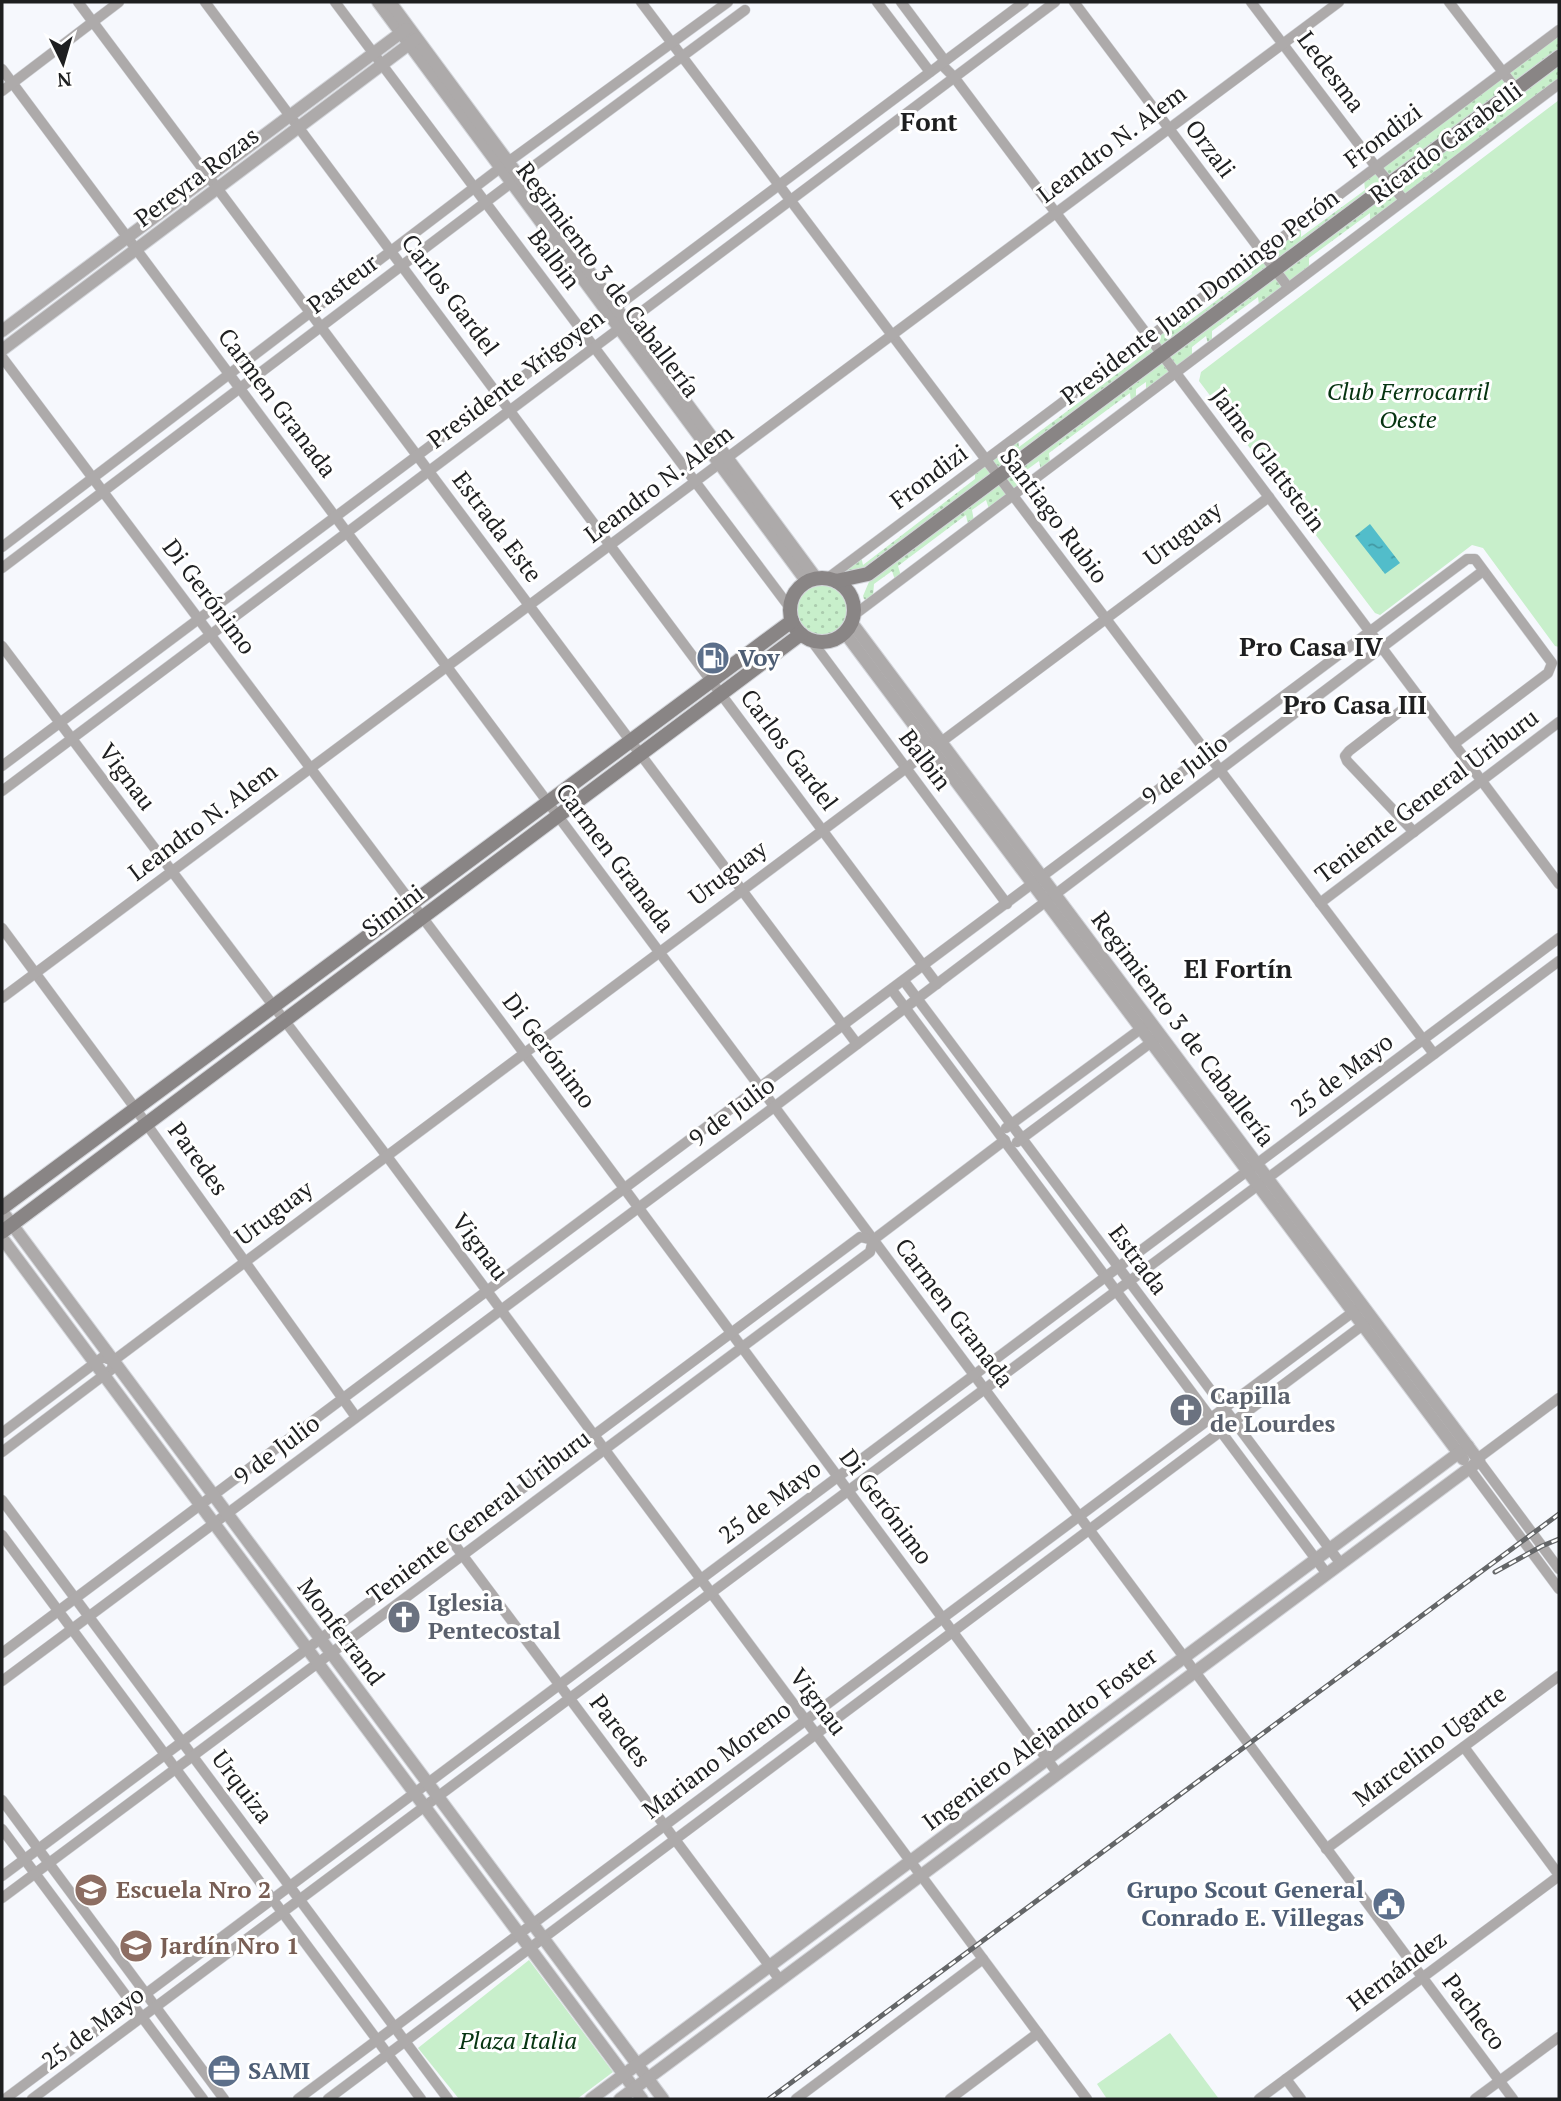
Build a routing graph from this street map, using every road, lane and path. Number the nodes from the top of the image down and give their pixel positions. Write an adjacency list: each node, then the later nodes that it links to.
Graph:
1 (78, 2): 18 (street, Estrada Este)
2 (119, 2): 18 (street)
3 (205, 2): 37 (street, Carlos Gardel)
4 (335, 2): 24 (street, Balbin)
5 (378, 2): 19 (street, Regimiento 3 de Caballería)
6 (390, 2): 19 (street, Regimiento 3 de Caballería)
7 (641, 2): 22 (street, Santiago Rubio)
8 (728, 2): 22 (street, Pasteur)
9 (877, 2): 30 (street)
10 (901, 2): 27 (street, Jaime Glattstein)
11 (1024, 2): 27 (street, Presidente Yrigoyen)
12 (1055, 2): 32 (street, Presidente Yrigoyen)
13 (1074, 2): 39 (street, Orzali)
14 (1251, 2): 23 (street, Ledesma)
15 (1339, 2): 23 (street, Leandro N. Alem)
16 (1448, 2): 31 (street)
17 (745, 10): 26 (street, Pasteur)
18 (93, 22): 33 (street); 42 (street, Estrada Este)
19 (405, 29): 21 (street, Regimiento 3 de Caballería); 24 (street, Pereyra Rozas)
20 (1559, 30): 31 (street, Frondizi)
21 (414, 41): 28 (street, Pereyra Rozas); 40 (street, Regimiento 3 de Caballería)
22 (672, 43): 26 (street, Santiago Rubio); 40 (street, Pasteur)
23 (1282, 43): 39 (street, Leandro N. Alem); 41 (street, Ledesma)
24 (374, 53): 28 (street, Balbin); 37 (street, Pereyra Rozas)
25 (1559, 57): 35 (main road, Presidente Juan Domingo Perón)
26 (683, 58): 43 (street, Pasteur); 45 (street, Santiago Rubio)
27 (943, 62): 30 (street, Presidente Yrigoyen); 32 (street, Jaime Glattstein)
28 (383, 65): 38 (street, Pereyra Rozas); 47 (street, Balbin)
29 (2, 69): 33 (street, Carmen Granada)
30 (930, 72): 45 (street, Presidente Yrigoyen)
31 (1503, 73): 35 (street); 41 (street, Frondizi)
32 (954, 77): 48 (street, Presidente Yrigoyen); 51 (street, Jaime Glattstein)
33 (12, 83): 36 (street); 52 (street, Carmen Granada)
34 (1559, 84): 49 (street, Ricardo Carabelli)
35 (1516, 89): 44 (main road, Presidente Juan Domingo Perón)
36 (2, 91)
37 (290, 115): 38 (street, Carlos Gardel); 42 (street, Pereyra Rozas)
38 (299, 128): 46 (street, Pereyra Rozas); 54 (street, Carlos Gardel)
39 (1168, 128): 51 (street, Leandro N. Alem); 55 (street, Orzali)
40 (504, 165): 43 (street, Regimiento 3 de Caballería); 47 (street, Pasteur)
41 (1376, 167): 44 (street, Ledesma); 55 (street, Frondizi)
42 (209, 176): 46 (street, Estrada Este); 52 (street, Pereyra Rozas)
43 (515, 180): 50 (street, Pasteur); 59 (street, Regimiento 3 de Caballería)
44 (1390, 183): 49 (street, Ledesma); 57 (main road, Presidente Juan Domingo Perón)
45 (779, 185): 48 (street, Santiago Rubio); 59 (street, Presidente Yrigoyen)
46 (218, 188): 53 (street, Pereyra Rozas); 60 (street, Estrada Este)
47 (474, 188): 50 (street, Balbin); 54 (street, Pasteur)
48 (790, 200): 61 (street, Presidente Yrigoyen); 65 (street, Santiago Rubio)
49 (1404, 200): 58 (street, Ricardo Carabelli)
50 (486, 202): 56 (street, Pasteur); 64 (street, Balbin)
51 (1056, 212): 65 (street, Leandro N. Alem); 66 (street, Jaime Glattstein)
52 (127, 237): 53 (street, Carmen Granada); 63 (street, Pereyra Rozas)
53 (136, 250): 68 (street, Pereyra Rozas); 72 (street, Carmen Granada)
54 (391, 251): 56 (street, Carlos Gardel); 60 (street, Pasteur)
55 (1262, 253): 57 (street, Orzali); 66 (street, Frondizi)
56 (402, 266): 62 (street, Pasteur); 74 (street, Carlos Gardel)
57 (1275, 270): 58 (street, Orzali); 69 (main road, Presidente Juan Domingo Perón)
58 (1288, 287): 71 (street, Ricardo Carabelli)
59 (611, 310): 61 (street, Regimiento 3 de Caballería); 64 (street, Presidente Yrigoyen)
60 (310, 312): 62 (street, Estrada Este); 72 (street, Pasteur)
61 (623, 326): 67 (street, Presidente Yrigoyen); 78 (street, Regimiento 3 de Caballería)
62 (321, 327): 73 (street, Pasteur); 76 (street, Estrada Este)
63 (2, 331)
64 (582, 332): 67 (street, Balbin); 74 (street, Presidente Yrigoyen)
65 (892, 336): 77 (street, Santiago Rubio); 78 (street, Leandro N. Alem)
66 (1150, 337): 69 (street, Jaime Glattstein); 77 (street, Frondizi)
67 (594, 347): 75 (street, Presidente Yrigoyen); 82 (street, Balbin)
68 (2, 350)
69 (1162, 354): 71 (street, Jaime Glattstein); 80 (main road, Presidente Juan Domingo Perón)
70 (2, 357): 81 (street, Di Gerónimo)
71 (1176, 372): 84 (street, Ricardo Carabelli); 85 (street, Jaime Glattstein)
72 (229, 374): 73 (street, Carmen Granada); 81 (street, Pasteur)
73 (240, 388): 83 (street, Pasteur); 86 (street, Carmen Granada)
74 (498, 395): 75 (street, Carlos Gardel); 76 (street, Presidente Yrigoyen)
75 (510, 410): 79 (street, Presidente Yrigoyen); 88 (street, Carlos Gardel)
76 (417, 455): 79 (street, Estrada Este); 86 (street, Presidente Yrigoyen)
77 (986, 460): 80 (street, Santiago Rubio); 93 (street, Frondizi)
78 (724, 462): 82 (street, Leandro N. Alem); 93 (street, Regimiento 3 de Caballería)
79 (429, 471): 87 (street, Presidente Yrigoyen); 94 (street, Estrada Este)
80 (998, 476): 84 (street, Santiago Rubio); 92 (main road, Presidente Juan Domingo Perón)
81 (93, 478): 83 (street, Di Gerónimo); 89 (street, Pasteur)
82 (695, 483): 88 (street, Leandro N. Alem); 95 (street, Balbin)
83 (103, 492): 90 (street, Pasteur); 96 (street, Di Gerónimo)
84 (1012, 495): 97 (street, Santiago Rubio); 98 (street, Ricardo Carabelli)
85 (1269, 496): 97 (street, Uruguay); 99 (street, Jaime Glattstein)
86 (335, 517): 87 (street, Carmen Granada); 96 (street, Presidente Yrigoyen)
87 (347, 532): 100 (street, Presidente Yrigoyen); 104 (street, Carmen Granada)
88 (611, 546): 94 (street, Leandro N. Alem); 105 (street, Carlos Gardel)
89 (2, 547)
90 (2, 568)
91 (1483, 570): 99 (street, 9 de Julio); 103 (street, 9 de Julio); 112 (street)
92 (868, 574): 93 (main road, Presidente Juan Domingo Perón); 98 (main road)
93 (822, 580): 95 (main road); 98 (main road)
94 (530, 606): 104 (street, Leandro N. Alem); 111 (street, Estrada Este)
95 (791, 614): 101 (main road); 105 (main road, Simini)
96 (198, 619): 100 (street, Di Gerónimo); 109 (street, Presidente Yrigoyen)
97 (1105, 619): 113 (street, Uruguay); 115 (street, Santiago Rubio)
98 (851, 620): 101 (main road); 113 (street, Regimiento 3 de Caballería)
99 (1370, 632): 103 (street, Jaime Glattstein); 115 (street, 9 de Julio)
100 (210, 635): 110 (street, Presidente Yrigoyen); 118 (street, Di Gerónimo)
101 (806, 637): 106 (main road, Simini); 117 (street, Balbin)
102 (2, 646): 109 (street, Vignau)
103 (1382, 647): 107 (street, Jaime Glattstein); 119 (street, 9 de Julio)
104 (447, 667): 118 (street, Leandro N. Alem); 122 (street, Carmen Granada)
105 (711, 681): 106 (street, Carlos Gardel); 111 (main road, Simini)
106 (721, 694): 114 (main road, Simini); 124 (street, Carlos Gardel)
107 (1419, 697): 112 (street, Jaime Glattstein); 125 (street)
108 (1559, 722): 120 (street, Teniente General Uriburu)
109 (59, 723): 110 (street, Vignau); 116 (street, Presidente Yrigoyen)
110 (71, 739): 121 (street, Presidente Yrigoyen); 126 (street, Vignau)
111 (630, 740): 114 (street, Estrada Este); 122 (main road, Simini)
112 (1454, 744): 120 (street, Jaime Glattstein)
113 (936, 745): 117 (street, Uruguay); 127 (street, Regimiento 3 de Caballería)
114 (641, 754): 123 (main road, Simini); 129 (street, Estrada Este)
115 (1207, 754): 119 (street, Santiago Rubio); 127 (street, 9 de Julio)
116 (2, 766)
117 (905, 768): 124 (street, Uruguay); 133 (street, Balbin)
118 (311, 769): 126 (street, Leandro N. Alem); 131 (street, Di Gerónimo)
119 (1219, 771): 130 (street, 9 de Julio); 132 (street, Santiago Rubio)
120 (1482, 781): 125 (street, Teniente General Uriburu); 128 (street, Jaime Glattstein)
121 (2, 791)
122 (547, 802): 123 (street, Carmen Granada); 131 (main road, Simini)
123 (558, 816): 134 (main road, Simini); 137 (street, Carmen Granada)
124 (822, 830): 129 (street, Uruguay); 139 (street, Carlos Gardel)
125 (1413, 832): 132 (street, Teniente General Uriburu)
126 (172, 872): 140 (street, Leandro N. Alem); 146 (street, Vignau)
127 (1038, 881): 130 (street, Regimiento 3 de Caballería); 133 (street, 9 de Julio)
128 (1559, 884)
129 (742, 890): 137 (street, Uruguay); 150 (street, Estrada Este)
130 (1051, 898): 142 (street, 9 de Julio); 149 (street, Regimiento 3 de Caballería)
131 (412, 903): 134 (street, Di Gerónimo); 146 (main road, Simini)
132 (1320, 903): 152 (street, Santiago Rubio)
133 (1007, 904): 139 (street, 9 de Julio)
134 (422, 918): 148 (main road, Simini); 154 (street, Di Gerónimo)
135 (2, 928): 140 (street, Paredes)
136 (1559, 938): 152 (street, 25 de Mayo)
137 (659, 952): 154 (street, Uruguay); 156 (street, Carmen Granada)
138 (1559, 961): 155 (street, 25 de Mayo)
139 (924, 966): 141 (street, 9 de Julio); 142 (street, Carlos Gardel)
140 (35, 973): 144 (street, Leandro N. Alem); 158 (street, Paredes)
141 (904, 981): 143 (street, 9 de Julio); 145 (street, Estrada)
142 (937, 984): 145 (street, 9 de Julio)
143 (892, 990): 147 (street, Estrada); 150 (street, 9 de Julio)
144 (2, 998)
145 (917, 999): 147 (street, 9 de Julio); 160 (street, Estrada)
146 (273, 1006): 148 (street, Vignau); 158 (main road, Simini)
147 (905, 1008): 153 (street, 9 de Julio); 162 (street, Estrada)
148 (285, 1021): 159 (main road, Simini); 163 (street, Vignau)
149 (1146, 1025): 151 (street, Regimiento 3 de Caballería); 160 (street)
150 (844, 1026): 153 (street, Estrada Este); 156 (street, 9 de Julio)
151 (1156, 1038): 161 (street); 164 (street, Regimiento 3 de Caballería)
152 (1424, 1040): 155 (street, Santiago Rubio); 164 (street, 25 de Mayo)
153 (857, 1044): 157 (street, 9 de Julio)
154 (523, 1052): 163 (street, Uruguay); 166 (street, Di Gerónimo)
155 (1434, 1054): 165 (street, 25 de Mayo)
156 (760, 1088): 157 (street, Carmen Granada); 166 (street, 9 de Julio)
157 (774, 1107): 167 (street, 9 de Julio); 171 (street, Carmen Granada)
158 (135, 1108): 159 (street, Paredes); 168 (main road, Simini)
159 (147, 1124): 169 (main road, Simini); 172 (street, Paredes)
160 (1010, 1125): 161 (street, Estrada); 162 (street)
161 (1021, 1139): 162 (street); 173 (street, Estrada)
162 (1005, 1140): 171 (street, Teniente General Uriburu); 174 (street, Estrada)
163 (386, 1156): 172 (street, Uruguay); 177 (street, Vignau)
164 (1253, 1167): 165 (street, Regimiento 3 de Caballería); 173 (street, 25 de Mayo)
165 (1263, 1180): 175 (street, 25 de Mayo); 178 (street, Regimiento 3 de Caballería)
166 (625, 1189): 167 (street, Di Gerónimo); 177 (street, 9 de Julio)
167 (638, 1208): 179 (street, 9 de Julio); 181 (street, Di Gerónimo)
168 (2, 1209): 169 (street, Monferrand)
169 (7, 1228): 183 (street, Monferrand)
170 (2, 1238): 184 (street, Monferrand)
171 (873, 1240): 181 (street, Teniente General Uriburu); 182 (street, Teniente General Uriburu); 186 (street, Carmen Granada)
172 (245, 1262): 183 (street, Uruguay); 189 (street, Paredes)
173 (1118, 1268): 174 (street, 25 de Mayo); 175 (street, Estrada)
174 (1106, 1277): 176 (street, Estrada); 186 (street, 25 de Mayo)
175 (1128, 1281): 176 (street, 25 de Mayo); 190 (street, Estrada)
176 (1116, 1290): 187 (street, 25 de Mayo); 192 (street, Estrada)
177 (487, 1292): 179 (street, Vignau); 189 (street, 9 de Julio)
178 (1358, 1308): 180 (street, Regimiento 3 de Caballería); 190 (street, Mariano Moreno)
179 (501, 1310): 191 (street, 9 de Julio); 196 (street, Vignau)
180 (1368, 1321): 193 (street, Mariano Moreno); 198 (street, Regimiento 3 de Caballería)
181 (731, 1333): 182 (street, Di Gerónimo); 196 (street, Teniente General Uriburu)
182 (742, 1347): 197 (street, Teniente General Uriburu); 201 (street, Di Gerónimo)
183 (113, 1361): 184 (street); 185 (street, Uruguay); 203 (street, Monferrand)
184 (95, 1363): 185 (street, Monferrand); 195 (street)
185 (104, 1376): 199 (street, Uruguay); 205 (street, Monferrand)
186 (974, 1376): 187 (street, Carmen Granada); 201 (street, 25 de Mayo)
187 (984, 1389): 202 (street, 25 de Mayo); 207 (street, Carmen Granada)
188 (1559, 1398): 200 (street)
189 (343, 1399): 191 (street, Paredes); 203 (street, 9 de Julio)
190 (1223, 1408): 192 (street, Mariano Moreno); 193 (street, Estrada)
191 (356, 1417): 206 (street, 9 de Julio)
192 (1211, 1418): 194 (street, Estrada); 207 (street, Mariano Moreno)
193 (1234, 1422): 194 (street, Mariano Moreno); 212 (street, Estrada)
194 (1221, 1431): 209 (street, Mariano Moreno); 214 (street, Estrada)
195 (2, 1433)
196 (594, 1435): 197 (street, Vignau); 211 (street, Teniente General Uriburu)
197 (604, 1449): 213 (street, Teniente General Uriburu); 218 (street, Vignau)
198 (1463, 1450): 200 (street, Regimiento 3 de Caballería); 212 (street, Ingeniero Alejandro Foster)
199 (2, 1452)
200 (1475, 1463): 215 (street, Ingeniero Alejandro Foster); 216 (street); 219 (street)
201 (838, 1477): 202 (street, Di Gerónimo); 218 (street, 25 de Mayo)
202 (848, 1490): 220 (street, 25 de Mayo); 224 (street, Di Gerónimo)
203 (214, 1496): 205 (street, 9 de Julio); 206 (street, Monferrand)
204 (2, 1500): 221 (street, Urquiza)
205 (200, 1505): 208 (street, Monferrand); 221 (street, 9 de Julio)
206 (227, 1514): 208 (street, 9 de Julio); 227 (street, Monferrand)
207 (1079, 1517): 209 (street, Carmen Granada); 224 (street, Mariano Moreno)
208 (214, 1523): 223 (street, 9 de Julio); 228 (street, Monferrand)
209 (1089, 1530): 226 (street, Mariano Moreno); 231 (street, Carmen Granada)
210 (2, 1535): 222 (street, Urquiza)
211 (452, 1541): 213 (street, Paredes); 227 (street, Teniente General Uriburu)
212 (1330, 1549): 214 (street, Ingeniero Alejandro Foster); 215 (street, Estrada)
213 (462, 1555): 230 (street, Teniente General Uriburu); 236 (street, Paredes)
214 (1316, 1559): 217 (street, Estrada); 231 (street, Ingeniero Alejandro Foster)
215 (1341, 1564): 217 (street, Ingeniero Alejandro Foster)
216 (1559, 1569)
217 (1327, 1574): 233 (street, Ingeniero Alejandro Foster)
218 (701, 1580): 220 (street, Vignau); 236 (street, 25 de Mayo)
219 (1559, 1589)
220 (711, 1592): 237 (street, 25 de Mayo); 238 (street, Vignau)
221 (75, 1599): 222 (street, 9 de Julio); 223 (street, Urquiza)
222 (58, 1611): 225 (street, Urquiza); 229 (street, 9 de Julio)
223 (88, 1617): 225 (street, 9 de Julio); 240 (street, Urquiza)
224 (943, 1618): 226 (street, Di Gerónimo); 238 (street, Mariano Moreno)
225 (71, 1629): 235 (street, 9 de Julio); 243 (street, Urquiza)
226 (953, 1632): 239 (street, Mariano Moreno); 245 (street, Di Gerónimo)
227 (320, 1639): 228 (street, Teniente General Uriburu); 230 (street, Monferrand)
228 (307, 1648): 232 (street, Monferrand); 240 (street, Teniente General Uriburu)
229 (2, 1653)
230 (331, 1653): 232 (street, Teniente General Uriburu); 248 (street, Monferrand)
231 (1184, 1658): 233 (street, Carmen Granada); 245 (street, Ingeniero Alejandro Foster)
232 (318, 1663): 244 (street, Teniente General Uriburu); 249 (street, Monferrand)
233 (1195, 1672): 241 (street, Carmen Granada); 247 (street, Ingeniero Alejandro Foster)
234 (1559, 1676): 242 (street, Marcelino Ugarte)
235 (2, 1681)
236 (560, 1685): 237 (street, Paredes); 248 (street, 25 de Mayo)
237 (569, 1698): 250 (street, 25 de Mayo); 253 (street, Paredes)
238 (806, 1720): 239 (street, Vignau); 253 (street, Mariano Moreno)
239 (816, 1734): 255 (street, Mariano Moreno); 259 (street, Vignau)
240 (182, 1742): 243 (street, Teniente General Uriburu); 244 (street, Urquiza)
241 (1249, 1745): 257 (street, Pacheco)
242 (1464, 1747): 257 (street, Marcelino Ugarte); 264 (street)
243 (164, 1754): 246 (street, Urquiza); 256 (street, Teniente General Uriburu)
244 (192, 1756): 246 (street, Teniente General Uriburu); 265 (street, Urquiza)
245 (1047, 1759): 247 (street, Di Gerónimo); 259 (street, Ingeniero Alejandro Foster)
246 (175, 1769): 260 (street, Teniente General Uriburu); 267 (street, Urquiza)
247 (1058, 1774): 262 (street, Ingeniero Alejandro Foster)
248 (428, 1784): 249 (street, 25 de Mayo); 250 (street, Monferrand)
249 (415, 1794): 252 (street, Monferrand); 265 (street, 25 de Mayo)
250 (438, 1797): 252 (street, 25 de Mayo); 270 (street, Monferrand)
251 (2, 1800): 256 (street)
252 (424, 1807): 268 (street, 25 de Mayo); 271 (street, Monferrand)
253 (664, 1825): 255 (street, Paredes); 270 (street, Mariano Moreno)
254 (2, 1829): 258 (street)
255 (675, 1839): 272 (street, Mariano Moreno); 275 (street, Paredes)
256 (38, 1849): 258 (street, Teniente General Uriburu); 260 (street)
257 (1326, 1849): 276 (street, Pacheco)
258 (24, 1859): 261 (street); 263 (street, Teniente General Uriburu)
259 (911, 1861): 262 (street, Vignau); 275 (street, Ingeniero Alejandro Foster)
260 (49, 1863): 261 (street, Teniente General Uriburu); 278 (street)
261 (35, 1873): 266 (street, Teniente General Uriburu); 279 (street)
262 (921, 1875): 274 (street, Vignau); 277 (street, Ingeniero Alejandro Foster)
263 (2, 1876)
264 (1559, 1876): 276 (street, Hernández)
265 (290, 1887): 267 (street, 25 de Mayo); 268 (street, Urquiza)
266 (2, 1898)
267 (272, 1900): 269 (street, Urquiza); 278 (street, 25 de Mayo)
268 (299, 1900): 269 (street, 25 de Mayo); 282 (street, Urquiza)
269 (282, 1913): 280 (street, 25 de Mayo); 285 (street, Urquiza)
270 (532, 1924): 271 (street, Mariano Moreno); 272 (street, Monferrand)
271 (519, 1934): 273 (street, Monferrand); 282 (street, Mariano Moreno)
272 (543, 1938): 273 (street, Mariano Moreno); 288 (street, Monferrand)
273 (530, 1948): 286 (street, Mariano Moreno); 289 (street, Monferrand)
274 (983, 1959): 283 (street, Vignau); 306 (street)
275 (769, 1966): 277 (street, Paredes); 288 (street, Ingeniero Alejandro Foster)
276 (1422, 1978): 291 (street, Hernández); 292 (street, Pacheco)
277 (780, 1980): 290 (street, Ingeniero Alejandro Foster)
278 (146, 1994): 279 (street, 25 de Mayo); 280 (street)
279 (132, 2004): 281 (street); 295 (street, 25 de Mayo)
280 (156, 2007): 281 (street, 25 de Mayo); 298 (street)
281 (142, 2017): 296 (street, 25 de Mayo); 297 (street)
282 (394, 2027): 285 (street, Mariano Moreno); 286 (street, Urquiza)
283 (1038, 2033): 307 (street); 308 (street, Vignau)
284 (1559, 2037): 292 (street)
285 (377, 2040): 287 (street, Urquiza); 299 (street, Mariano Moreno)
286 (405, 2041): 287 (street, Mariano Moreno); 302 (street, Urquiza)
287 (387, 2055): 300 (street, Mariano Moreno); 301 (street, Urquiza)
288 (637, 2065): 289 (street, Ingeniero Alejandro Foster); 290 (street, Monferrand)
289 (624, 2075): 293 (street, Monferrand); 303 (street, Ingeniero Alejandro Foster)
290 (647, 2079): 293 (street, Ingeniero Alejandro Foster); 305 (street, Monferrand)
291 (1286, 2079): 309 (street, Hernández); 310 (street)
292 (1499, 2081): 311 (street); 312 (street, Pacheco)
293 (638, 2094): 304 (street, Ingeniero Alejandro Foster)
294 (2, 2095): 295 (street)
295 (5, 2099)
296 (32, 2099)
297 (203, 2099)
298 (224, 2099)
299 (298, 2099)
300 (328, 2099)
301 (421, 2099)
302 (448, 2099)
303 (591, 2099)
304 (620, 2099)
305 (663, 2099)
306 (796, 2099)
307 (950, 2099)
308 (1087, 2099)
309 (1259, 2099)
310 (1301, 2099)
311 (1475, 2099)
312 (1513, 2099)

